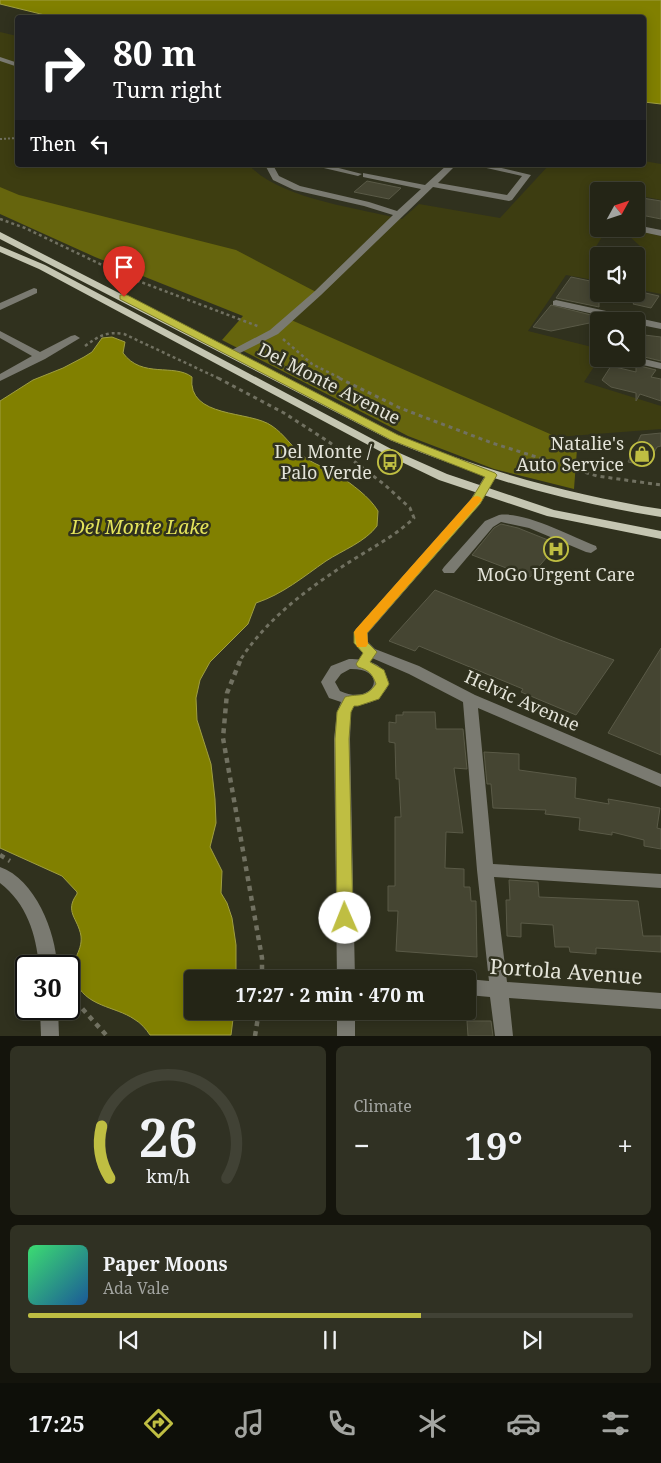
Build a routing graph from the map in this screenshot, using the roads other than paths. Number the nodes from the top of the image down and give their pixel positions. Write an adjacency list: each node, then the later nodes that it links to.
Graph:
1 (0, 60): 2 (street)
2 (15, 64)
3 (270, 167): 8 (street)
4 (326, 167): 7 (street)
5 (450, 167): 7 (street)
6 (487, 167): 7 (street)
7 (429, 186): 8 (street)
8 (398, 214): 19 (street)
9 (645, 229): 10 (street)
10 (661, 232)
11 (0, 235): 19 (main road, Del Monte Avenue)
12 (0, 249): 25 (main road, Del Monte Avenue)
13 (34, 291): 15 (street)
14 (556, 303): 16 (street)
15 (0, 307)
16 (661, 326)
17 (0, 334): 20 (street)
18 (75, 338): 20 (street)
19 (232, 354): 24 (main road, Del Monte Avenue)
20 (41, 357): 23 (street)
21 (645, 362): 22 (street)
22 (661, 366)
23 (0, 378)
24 (491, 475): 25 (street); 26 (main road, Del Monte Avenue)
25 (481, 491): 27 (main road, Del Monte Avenue); 30 (street)
26 (661, 513)
27 (661, 535)
28 (591, 549): 29 (street)
29 (449, 570)
30 (366, 658): 31 (street, Helvic Avenue); 32 (street); 32 (street)
31 (470, 699): 33 (street, Helvic Avenue); 34 (street)
32 (349, 700): 38 (street)
33 (661, 781)
34 (485, 870): 36 (street); 40 (street)
35 (0, 874): 37 (street)
36 (661, 881)
37 (48, 955)
38 (349, 970)
39 (476, 988): 40 (street, Portola Avenue)
40 (499, 989): 41 (street, Portola Avenue); 46 (street)
41 (661, 1001)
42 (49, 1020): 44 (street)
43 (346, 1020): 45 (street)
44 (50, 1036)
45 (346, 1036)
46 (504, 1036)

